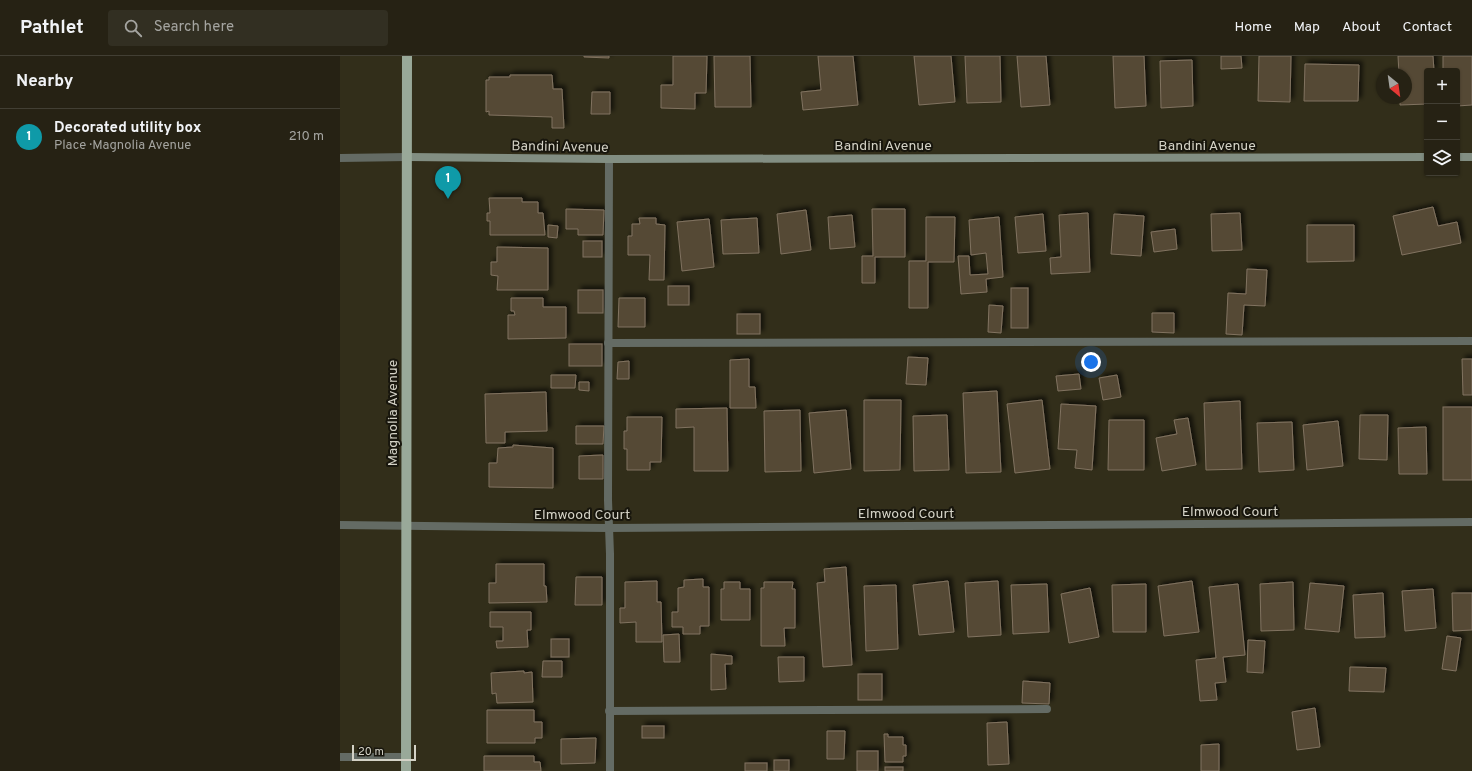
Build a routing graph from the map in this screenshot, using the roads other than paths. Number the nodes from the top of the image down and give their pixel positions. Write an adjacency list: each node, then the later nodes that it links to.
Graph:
1 (407, 56): 2 (main road, Magnolia Avenue)
2 (408, 157): 6 (street, Bandini Avenue); 7 (street, Bandini Avenue); 12 (main road, Magnolia Avenue)
3 (1424, 157): 7 (street, Bandini Avenue)
4 (1460, 157): 5 (street)
5 (1472, 157)
6 (340, 158)
7 (609, 159): 9 (street)
8 (1472, 340): 9 (street)
9 (608, 343): 13 (street)
10 (1472, 522): 13 (street, Elmwood Court)
11 (340, 525): 12 (street, Elmwood Court)
12 (406, 525): 13 (street, Elmwood Court); 17 (main road, Magnolia Avenue)
13 (608, 528): 15 (street)
14 (1047, 709): 15 (street)
15 (609, 711): 19 (street)
16 (340, 757): 17 (street)
17 (406, 757): 18 (main road, Magnolia Avenue)
18 (406, 771)
19 (610, 771)

